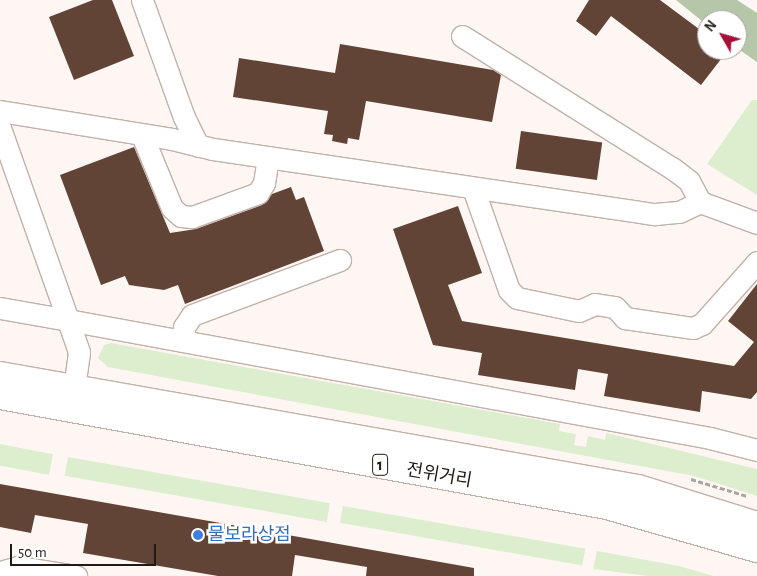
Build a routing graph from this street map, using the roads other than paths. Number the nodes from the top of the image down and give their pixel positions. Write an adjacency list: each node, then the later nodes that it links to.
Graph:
1 (142, 0): 6 (street)
2 (462, 36): 9 (street)
3 (0, 111): 5 (street)
4 (0, 128): 14 (street)
5 (142, 135): 6 (street); 7 (street)
6 (198, 146): 7 (street)
7 (268, 157): 8 (street)
8 (473, 188): 9 (street); 12 (street)
9 (700, 202): 10 (street)
10 (757, 223)
11 (340, 260): 15 (street)
12 (757, 262)
13 (0, 308): 14 (street)
14 (68, 320): 15 (street); 17 (street)
15 (183, 341): 19 (street)
16 (0, 375): 17 (main road, 전위거리 / 1)
17 (74, 388): 20 (main road, 전위거리 / 1)
18 (0, 396): 21 (main road, 전위거리 / 1)
19 (757, 450)
20 (757, 525)
21 (757, 549)
22 (0, 572): 23 (street)
23 (76, 576)

